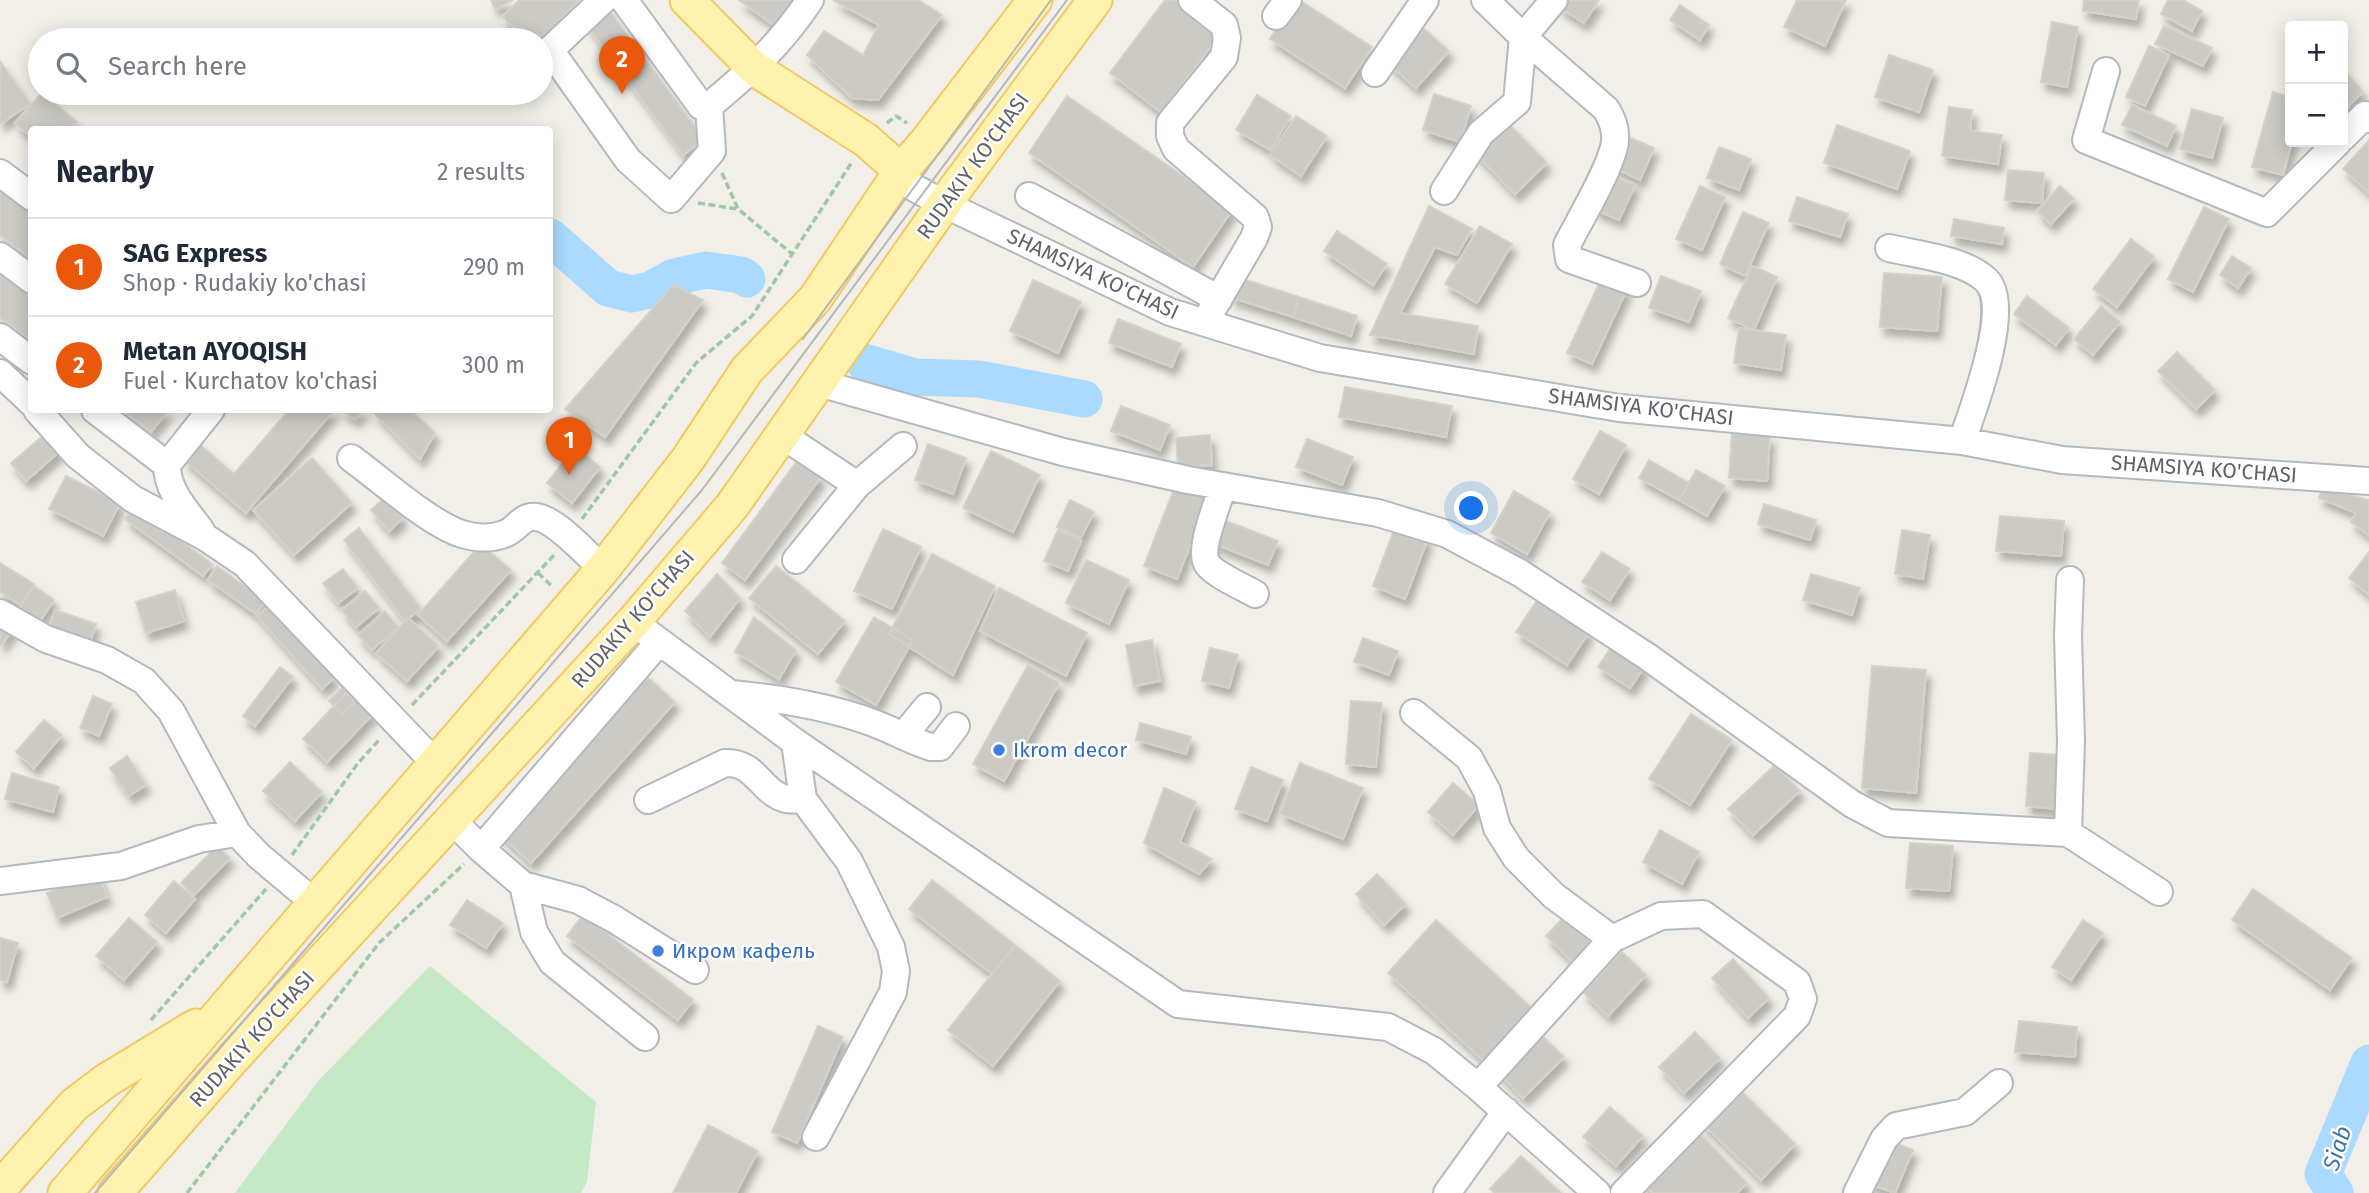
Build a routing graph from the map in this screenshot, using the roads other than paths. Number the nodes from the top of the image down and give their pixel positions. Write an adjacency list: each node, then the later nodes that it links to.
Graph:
1 (603, 0): 12 (street)
2 (624, 0): 17 (street)
3 (687, 0): 14 (main road)
4 (810, 0): 14 (street)
5 (1035, 0): 21 (main road, RUDAKIY KO'CHASI)
6 (1095, 0): 26 (main road, RUDAKIY KO'CHASI)
7 (1192, 0): 31 (street)
8 (1425, 0): 16 (street)
9 (1485, 0): 11 (street)
10 (1554, 0): 11 (street)
11 (1522, 37): 23 (street); 30 (street)
12 (553, 47)
13 (553, 54): 17 (street)
14 (755, 69): 17 (street); 21 (main road)
15 (2106, 71): 20 (street)
16 (1375, 73)
17 (709, 106)
18 (2369, 119): 19 (street)
19 (2348, 133)
20 (2334, 147)
21 (901, 171): 26 (street, SHAMSIYA KO'CHASI); 51 (main road, RUDAKIY KO'CHASI)
22 (0, 173): 24 (street)
23 (1444, 191)
24 (28, 194)
25 (1029, 196): 31 (street)
26 (944, 204): 32 (street, SHAMSIYA KO'CHASI); 36 (main road, RUDAKIY KO'CHASI)
27 (1889, 248): 42 (street)
28 (0, 256): 29 (street)
29 (28, 277)
30 (1637, 283)
31 (1219, 299): 32 (street)
32 (1205, 322): 42 (street, SHAMSIYA KO'CHASI)
33 (0, 337): 34 (street)
34 (28, 358)
35 (0, 373): 37 (street)
36 (820, 383): 41 (main road, RUDAKIY KO'CHASI); 48 (street)
37 (28, 399)
38 (40, 413): 49 (street)
39 (99, 413): 45 (street)
40 (205, 413): 45 (street)
41 (782, 435): 47 (street); 55 (main road, RUDAKIY KO'CHASI)
42 (1962, 442): 46 (street, SHAMSIYA KO'CHASI)
43 (903, 446): 47 (street)
44 (351, 458): 51 (street)
45 (167, 465): 49 (street)
46 (2369, 481)
47 (857, 485): 50 (street)
48 (1223, 486): 53 (street); 68 (street)
49 (205, 537): 63 (street)
50 (796, 560)
51 (603, 569): 63 (main road, RUDAKIY KO'CHASI)
52 (2070, 580): 68 (street)
53 (1255, 594)
54 (0, 613): 67 (street)
55 (633, 622): 56 (street); 66 (main road, RUDAKIY KO'CHASI)
56 (659, 642): 57 (street); 69 (street)
57 (730, 694): 61 (street); 62 (street)
58 (927, 707): 61 (street)
59 (1414, 713): 74 (street)
60 (957, 726): 61 (street)
61 (903, 736)
62 (795, 742): 64 (street); 80 (street)
63 (435, 763): 73 (main road, RUDAKIY KO'CHASI)
64 (803, 799): 65 (street); 82 (street)
65 (648, 800)
66 (452, 820): 69 (street); 78 (main road, RUDAKIY KO'CHASI)
67 (237, 833): 70 (street); 73 (street)
68 (2068, 833): 72 (street)
69 (481, 849): 71 (street)
70 (0, 881)
71 (523, 885): 75 (street); 77 (street)
72 (2159, 892)
73 (315, 903): 76 (main road, RUDAKIY KO'CHASI)
74 (1612, 940): 80 (street); 89 (street)
75 (695, 970)
76 (222, 1011): 83 (main road); 84 (main road, RUDAKIY KO'CHASI)
77 (645, 1037)
78 (235, 1056): 85 (main road, RUDAKIY KO'CHASI); 86 (main road)
79 (1999, 1083): 90 (street)
80 (1478, 1087): 81 (street)
81 (1506, 1111): 87 (street); 88 (street)
82 (816, 1137)
83 (0, 1188)
84 (65, 1193)
85 (115, 1193)
86 (142, 1193)
87 (1447, 1193)
88 (1598, 1193)
89 (1624, 1193)
90 (1857, 1193)

